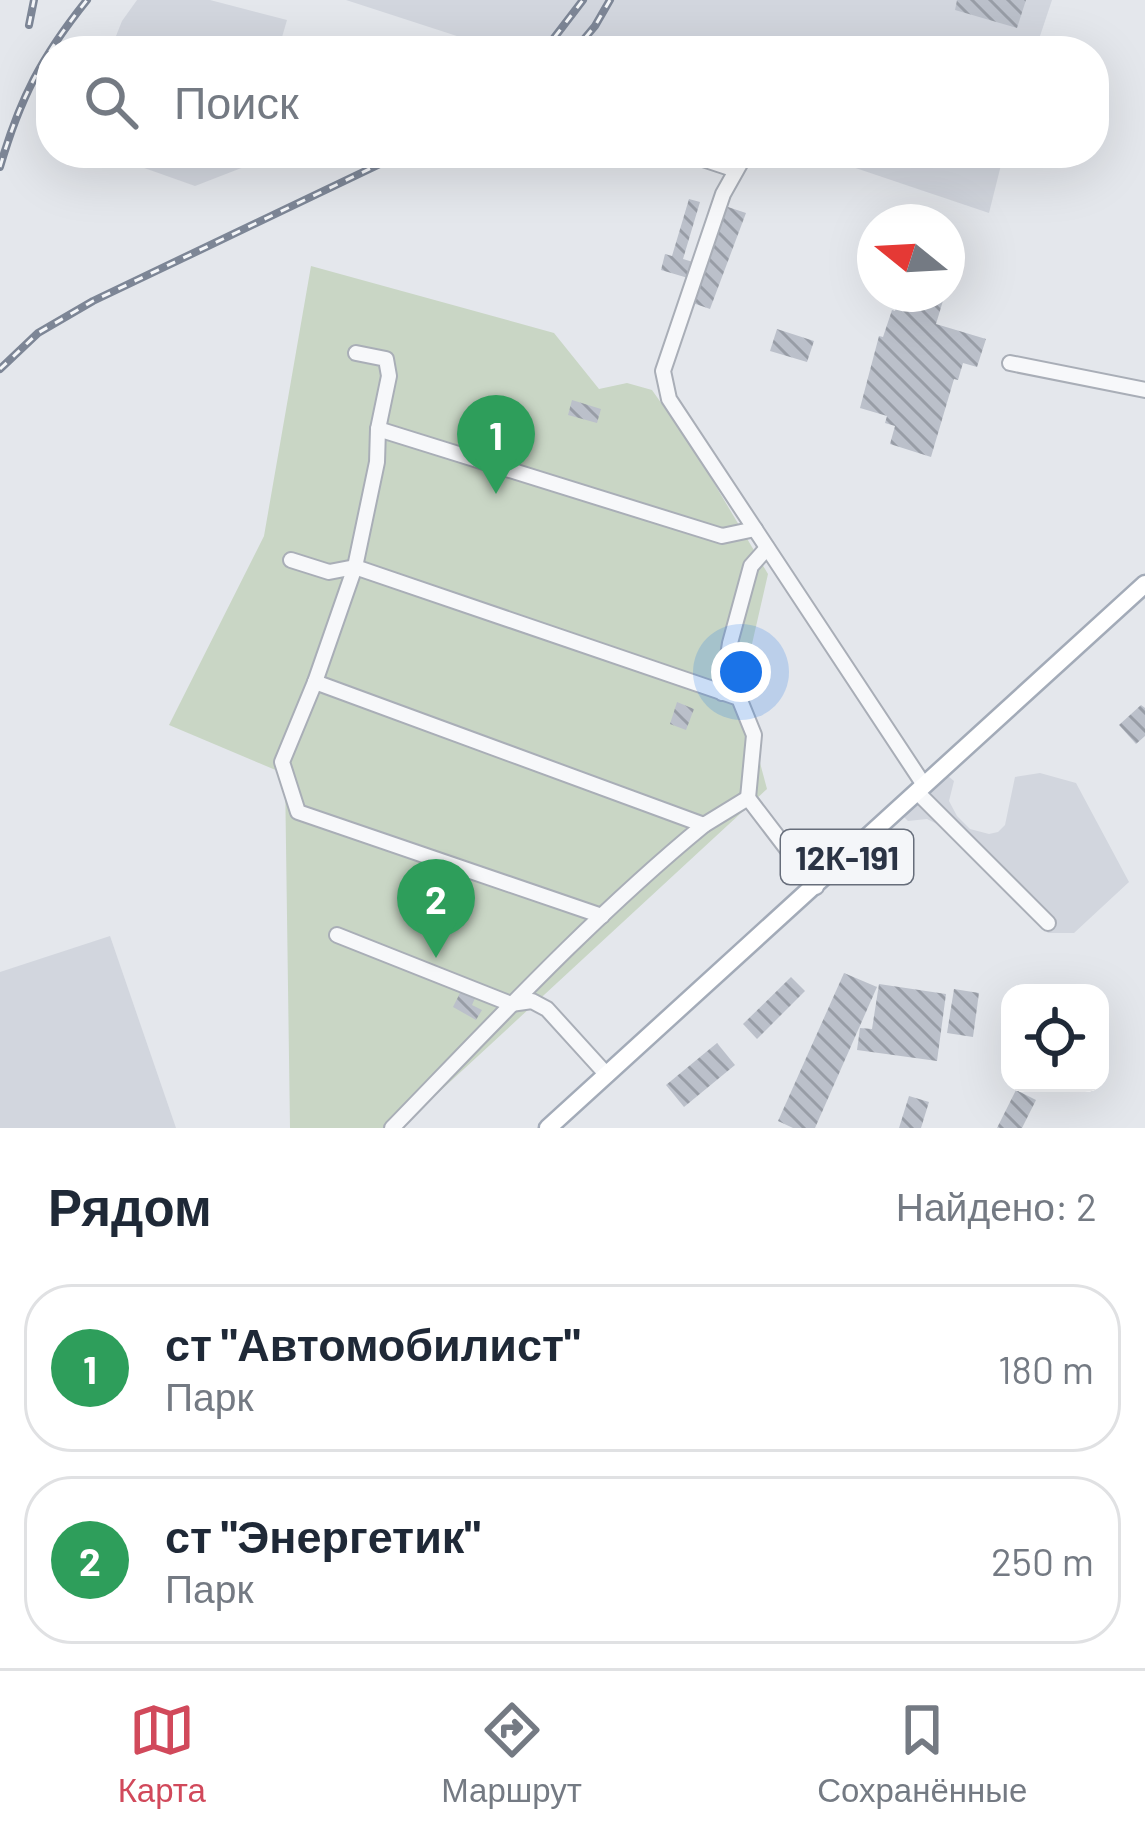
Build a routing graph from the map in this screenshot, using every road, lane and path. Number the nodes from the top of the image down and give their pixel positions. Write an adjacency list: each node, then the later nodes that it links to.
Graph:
1 (730, 168): 2 (street)
2 (736, 170): 7 (street)
3 (356, 353): 6 (street)
4 (1010, 363): 5 (street)
5 (1145, 391)
6 (377, 430): 7 (street); 10 (street)
7 (755, 529): 8 (street)
8 (767, 548): 13 (street); 14 (street)
9 (291, 560): 10 (street)
10 (355, 567): 12 (street); 13 (street)
11 (1145, 584): 14 (main road, 12К-191)
12 (314, 682): 16 (street); 18 (street)
13 (722, 692): 15 (street)
14 (920, 789): 17 (main road, 12К-191); 19 (street)
15 (748, 798): 16 (street); 17 (street)
16 (704, 825): 18 (street)
17 (815, 887): 22 (main road, 12К-191)
18 (602, 916): 21 (street)
19 (1048, 923)
20 (337, 935): 21 (street)
21 (512, 1004): 22 (street); 23 (street)
22 (607, 1075): 24 (main road, 12К-191)
23 (392, 1128)
24 (548, 1128)

